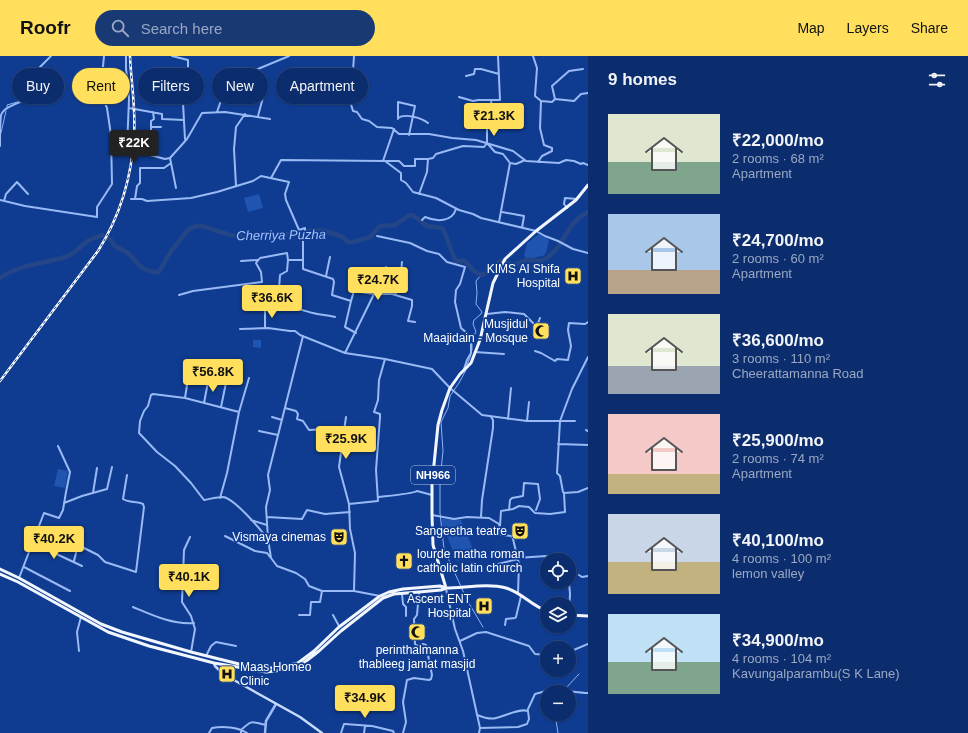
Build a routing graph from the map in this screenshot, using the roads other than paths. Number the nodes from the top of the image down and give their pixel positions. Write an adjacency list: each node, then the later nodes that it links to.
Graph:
1 (51, 56): 36 (street)
2 (104, 56): 57 (street)
3 (126, 56): 20 (street)
4 (172, 56): 27 (street)
5 (289, 56): 9 (street)
6 (354, 56): 31 (street)
7 (498, 56): 11 (street)
8 (533, 56): 17 (street)
9 (262, 68)
10 (583, 69): 15 (street)
11 (499, 74): 12 (street); 16 (street)
12 (466, 76)
13 (588, 92): 15 (street)
14 (459, 97): 16 (street)
15 (555, 99): 17 (street)
16 (491, 100): 35 (street)
17 (541, 101): 43 (street)
18 (220, 104): 22 (street)
19 (261, 104): 24 (street)
20 (129, 108): 21 (street); 37 (street)
21 (153, 112): 27 (street); 29 (street)
22 (217, 112): 23 (street); 34 (street)
23 (245, 114): 24 (street); 49 (street)
24 (258, 116): 26 (street)
25 (413, 117): 25 (street); 28 (street); 32 (street)
26 (270, 118)
27 (184, 120): 34 (street)
28 (428, 124)
29 (151, 127): 30 (street); 33 (street)
30 (161, 127)
31 (394, 129): 32 (street); 41 (street)
32 (409, 135): 35 (street)
33 (151, 137)
34 (185, 140): 39 (street)
35 (487, 143): 40 (street); 42 (street); 45 (street)
36 (0, 146)
37 (127, 148)
38 (150, 155): 39 (street)
39 (170, 158): 44 (street)
40 (428, 159): 41 (street); 52 (street)
41 (384, 160): 47 (street); 52 (street)
42 (524, 160): 43 (street); 45 (street)
43 (538, 162): 46 (street)
44 (171, 163): 50 (street); 54 (street)
45 (510, 163): 60 (street)
46 (588, 165)
47 (271, 178): 49 (street); 66 (street)
48 (588, 185): 55 (highway, NH966)
49 (236, 186): 54 (street)
50 (176, 188)
51 (28, 194): 57 (street)
52 (419, 194): 59 (street)
53 (131, 198): 54 (street)
54 (135, 199)
55 (577, 199): 58 (highway, NH966); 58 (street)
56 (0, 200): 57 (street)
57 (4, 201)
58 (567, 208): 64 (highway, NH966)
59 (456, 209): 61 (street); 62 (street)
60 (502, 212): 62 (street); 63 (street)
61 (422, 220)
62 (499, 222): 63 (street)
63 (522, 228): 64 (street)
64 (536, 231): 68 (street); 83 (highway, NH966)
65 (309, 233): 66 (street)
66 (305, 234): 72 (street)
67 (377, 236): 98 (street)
68 (588, 253)
69 (330, 258): 76 (street)
70 (258, 260): 71 (street); 73 (street); 79 (street)
71 (288, 260): 72 (street); 84 (street)
72 (303, 260): 76 (street)
73 (241, 261)
74 (402, 262): 80 (street)
75 (386, 267): 78 (street)
76 (326, 276): 81 (street)
77 (374, 294): 78 (street); 81 (street); 90 (street)
78 (385, 294): 80 (street)
79 (179, 295)
80 (395, 295): 86 (street)
81 (351, 301): 90 (street)
82 (265, 309): 88 (street)
83 (487, 314): 85 (street); 93 (highway, NH966)
84 (335, 317)
85 (540, 318)
86 (415, 322)
87 (588, 322): 92 (street)
88 (264, 328): 89 (street); 91 (street)
89 (240, 330)
90 (356, 333): 94 (street)
91 (303, 336): 94 (street); 109 (street)
92 (535, 351)
93 (475, 352): 95 (street); 98 (highway, NH966)
94 (345, 353): 97 (street)
95 (504, 354)
96 (588, 357): 117 (street)
97 (385, 359): 104 (street); 132 (street)
98 (466, 369): 104 (highway, NH966)
99 (227, 378): 108 (street)
100 (248, 378): 110 (street)
101 (208, 382): 107 (street)
102 (187, 385): 105 (street)
103 (511, 388): 114 (street)
104 (453, 390): 112 (street); 131 (highway, NH966)
105 (185, 398): 107 (street); 133 (street)
106 (529, 402): 116 (street)
107 (204, 403): 108 (street)
108 (221, 407): 110 (street)
109 (285, 408): 115 (street); 120 (street)
110 (238, 412): 133 (street)
111 (346, 417): 120 (street)
112 (490, 417): 114 (street); 141 (street)
113 (272, 418): 115 (street)
114 (508, 419): 116 (street)
115 (282, 420): 121 (street)
116 (527, 421): 117 (street)
117 (560, 421): 118 (street); 122 (street)
118 (575, 421)
119 (259, 431): 121 (street)
120 (344, 432): 135 (street)
121 (278, 435): 140 (street)
122 (558, 444): 123 (street); 130 (street)
123 (588, 445)
124 (58, 446): 134 (street)
125 (112, 467): 129 (street)
126 (97, 468): 129 (street)
127 (127, 475): 150 (street)
128 (588, 488): 130 (street)
129 (93, 493): 134 (street)
130 (564, 493): 136 (street)
131 (432, 495): 132 (street); 139 (highway, NH966)
132 (378, 497): 135 (street)
133 (220, 498): 142 (street)
134 (64, 503): 149 (street)
135 (349, 504): 138 (street)
136 (509, 510): 137 (street); 144 (street)
137 (536, 510)
138 (350, 512): 140 (street); 166 (street)
139 (432, 515): 141 (street); 163 (highway, NH966)
140 (267, 517): 143 (street)
141 (481, 518): 144 (street)
142 (250, 520): 143 (street); 148 (street)
143 (267, 525): 148 (street)
144 (500, 526): 153 (street)
145 (81, 534): 150 (street)
146 (225, 536): 151 (street)
147 (190, 537): 180 (street)
148 (268, 539): 151 (street)
149 (32, 543): 154 (street); 157 (street)
150 (78, 545): 154 (street)
151 (271, 558): 165 (street)
152 (540, 558): 153 (street)
153 (518, 559): 155 (street); 170 (street)
154 (74, 561): 156 (street)
155 (498, 564)
156 (82, 566)
157 (24, 567): 162 (street); 164 (street)
158 (0, 569): 162 (highway)
159 (0, 574): 179 (highway)
160 (578, 574): 161 (street)
161 (588, 576)
162 (20, 578): 188 (highway)
163 (446, 588): 167 (highway); 168 (highway); 170 (highway); 183 (street)
164 (70, 591)
165 (322, 591): 166 (street); 174 (street)
166 (354, 591): 171 (street)
167 (419, 592): 169 (highway); 208 (street)
168 (394, 593): 169 (highway); 171 (highway); 192 (highway)
169 (402, 594): 177 (street)
170 (520, 595): 173 (highway); 181 (street)
171 (380, 596): 182 (highway)
172 (133, 608): 180 (street)
173 (540, 608)
174 (299, 615)
175 (333, 615): 182 (street)
176 (576, 615): 178 (highway)
177 (406, 616)
178 (588, 616)
179 (81, 617): 187 (street); 192 (highway)
180 (194, 623): 188 (street)
181 (505, 625)
182 (339, 627): 191 (highway)
183 (460, 641): 189 (street); 196 (street)
184 (588, 644): 186 (street)
185 (236, 646): 190 (street)
186 (576, 649)
187 (79, 651)
188 (191, 652): 190 (highway)
189 (540, 654)
190 (206, 656): 191 (highway)
191 (216, 658): 192 (highway)
192 (214, 663): 194 (main road)
193 (588, 693): 195 (street)
194 (276, 704): 197 (street); 204 (main road)
195 (528, 710): 196 (street); 199 (street)
196 (477, 715): 199 (street)
197 (266, 725): 200 (street); 203 (street)
198 (365, 726): 205 (street); 206 (street); 207 (street)
199 (480, 728): 209 (street)
200 (241, 732): 201 (street); 202 (street)
201 (209, 733)
202 (247, 733)
203 (265, 733)
204 (322, 733)
205 (341, 733)
206 (364, 733)
207 (394, 733)
208 (403, 733)
209 (480, 733)

